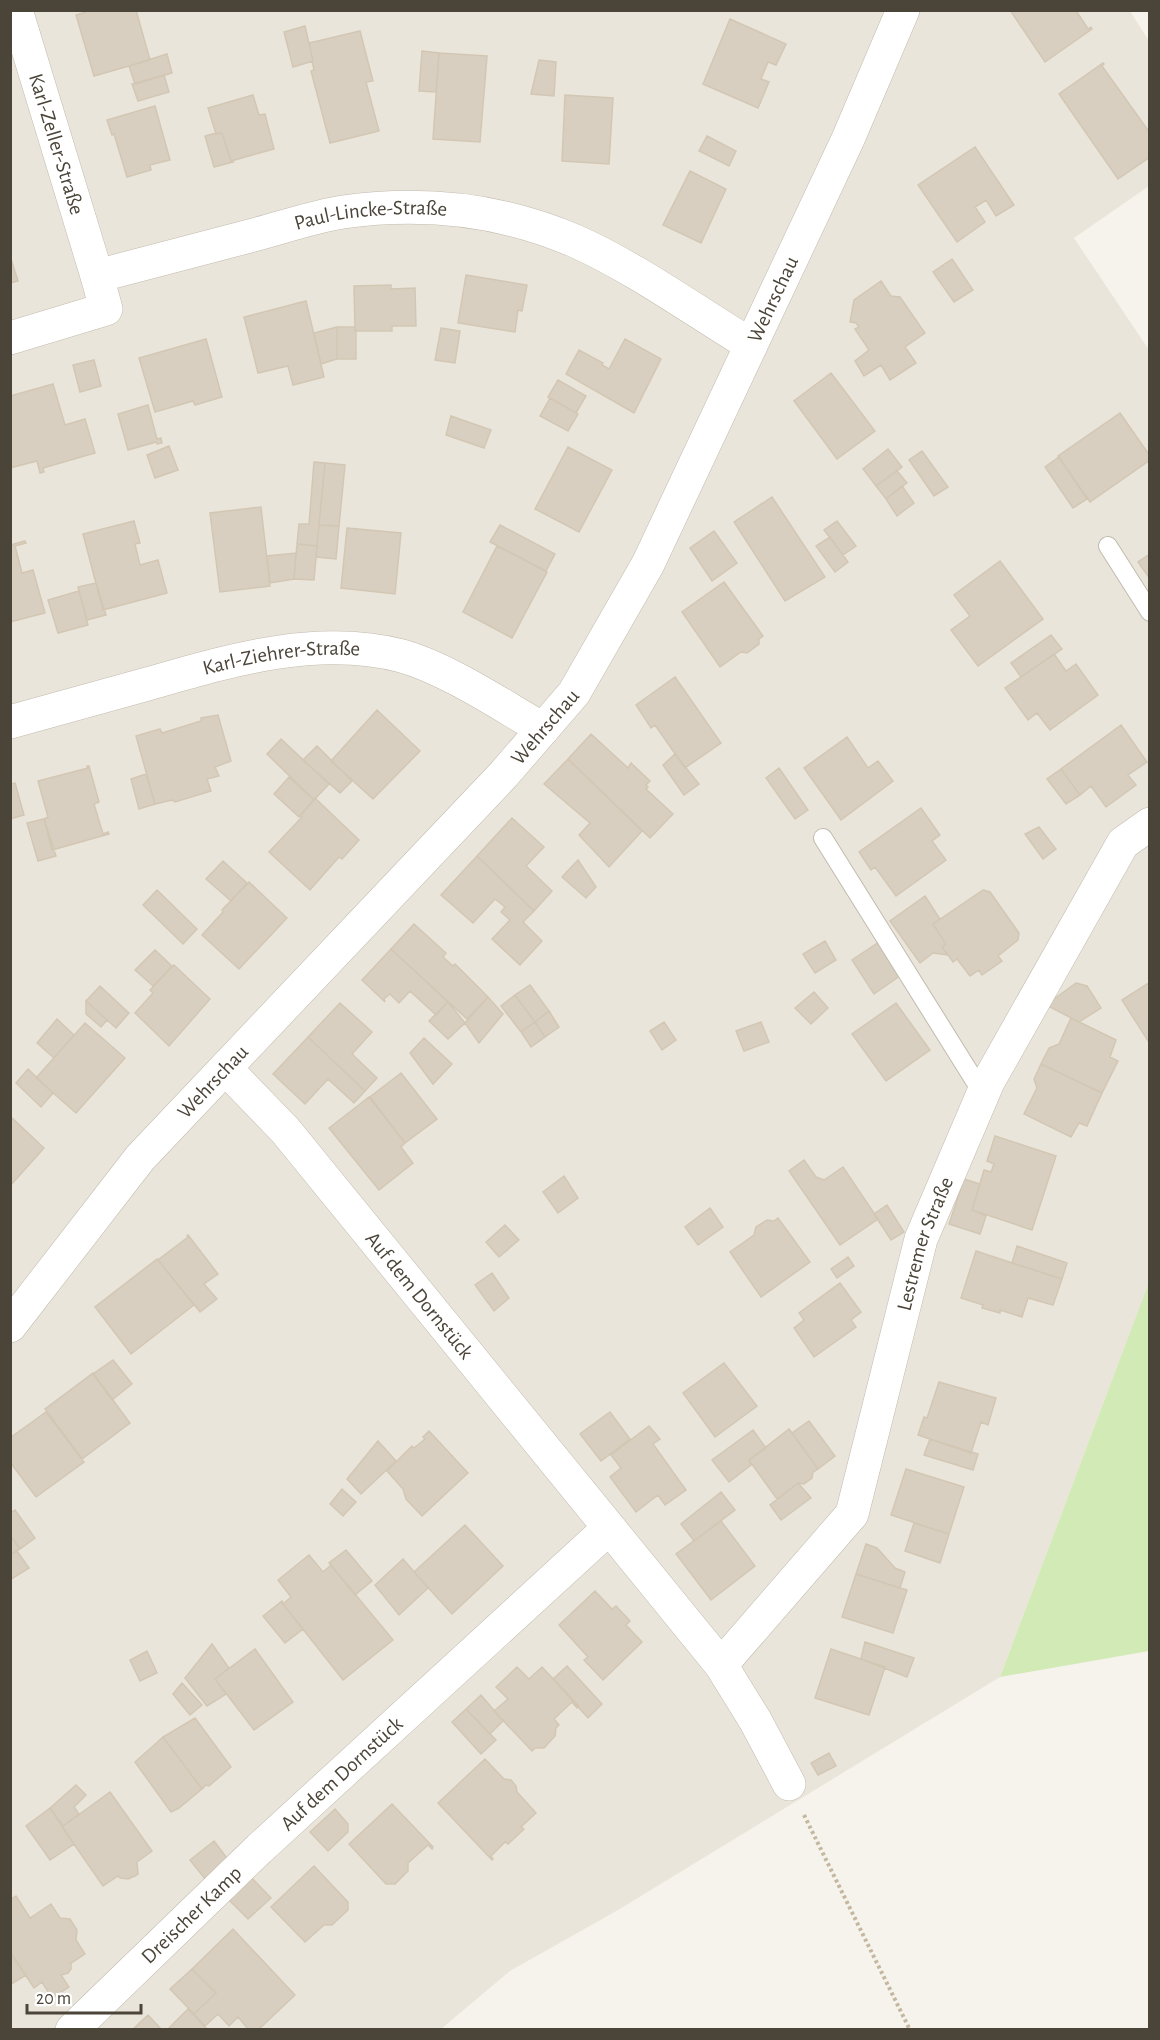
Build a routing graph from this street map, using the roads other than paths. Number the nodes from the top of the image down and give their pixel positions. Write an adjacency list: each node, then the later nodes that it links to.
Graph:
1 (16, 10): 3 (street, Karl-Zeller-Straße)
2 (903, 10): 5 (street, Wehrschau)
3 (97, 276): 4 (street); 5 (street, Paul-Lincke-Straße)
4 (10, 338)
5 (751, 345): 9 (street, Wehrschau)
6 (1108, 546): 7 (lane)
7 (1149, 612)
8 (10, 722): 9 (street, Karl-Ziehrer-Straße)
9 (543, 729): 12 (street, Wehrschau)
10 (1149, 824): 13 (street, Lestremer Straße)
11 (823, 838): 13 (lane)
12 (226, 1069): 14 (street, Wehrschau); 15 (street, Auf dem Dornstück)
13 (983, 1094): 16 (street, Lestremer Straße)
14 (10, 1326)
15 (609, 1528): 16 (street, Auf dem Dornstück); 18 (street, Auf dem Dornstück)
16 (721, 1665): 17 (street, Auf dem Dornstück)
17 (789, 1784)
18 (259, 1849): 19 (street, Dreischer Kamp)
19 (72, 2030)

